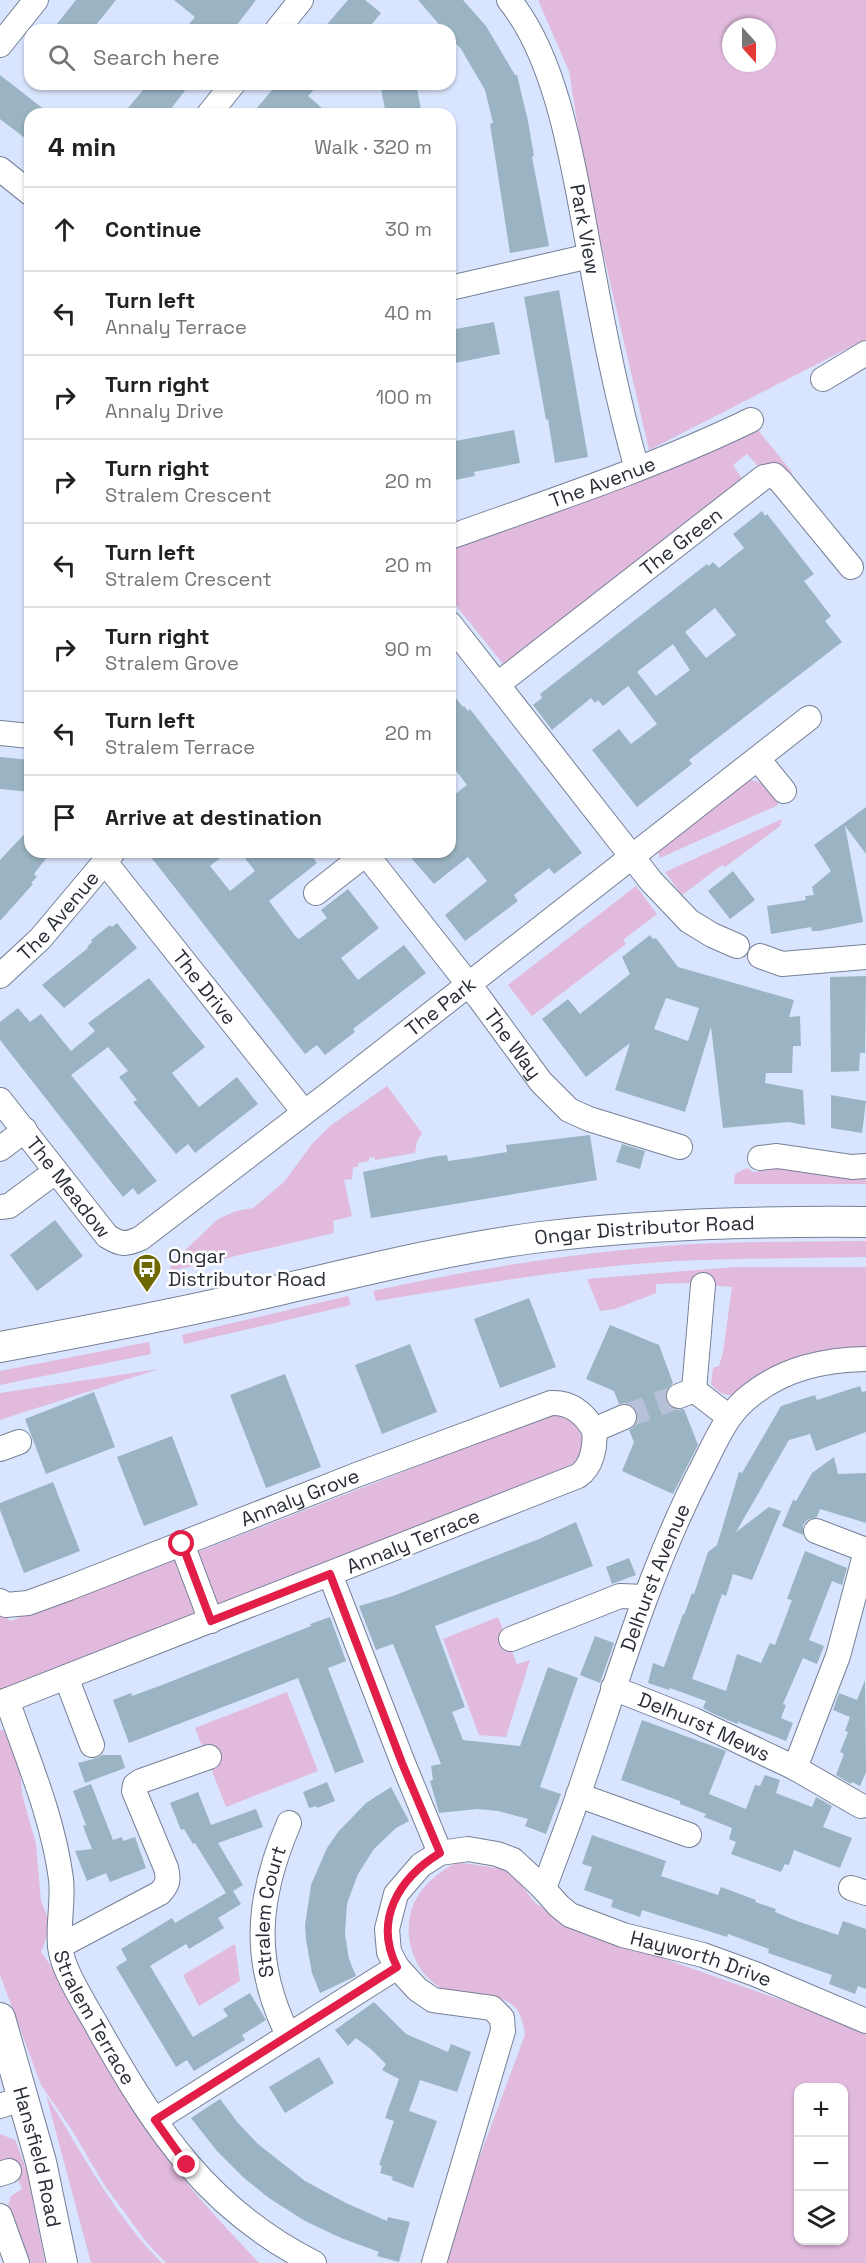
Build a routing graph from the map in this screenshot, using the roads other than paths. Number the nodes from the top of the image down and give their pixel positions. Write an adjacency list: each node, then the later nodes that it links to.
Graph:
1 (36, 0): 5 (street)
2 (301, 0): 4 (street)
3 (509, 0): 10 (street, Park View)
4 (282, 24)
5 (0, 45)
6 (228, 90): 7 (street)
7 (214, 108)
8 (0, 169): 9 (street)
9 (24, 188)
10 (590, 256): 11 (street); 15 (street, Park View)
11 (456, 287)
12 (866, 353): 13 (street)
13 (824, 379)
14 (751, 420): 15 (street, The Avenue)
15 (637, 469): 16 (street, The Avenue)
16 (456, 535)
17 (851, 567): 19 (street, The Green)
18 (456, 632): 19 (street)
19 (498, 684): 25 (street)
20 (809, 718): 23 (street, The Park)
21 (0, 733): 22 (street)
22 (24, 735)
23 (758, 759): 24 (street); 25 (street, The Park)
24 (784, 791)
25 (632, 857): 31 (street); 35 (street, The Park)
26 (108, 858): 34 (street, The Avenue)
27 (110, 858): 37 (street, The Drive)
28 (361, 858): 30 (street, The Way)
29 (371, 858): 35 (street, The Way)
30 (316, 893)
31 (737, 946)
32 (760, 956): 33 (street)
33 (866, 957)
34 (0, 976)
35 (468, 984): 37 (street, The Park); 39 (street, The Way)
36 (0, 1100): 38 (street, The Meadow)
37 (304, 1112): 46 (street, The Park)
38 (24, 1130): 40 (street); 43 (street, The Meadow)
39 (680, 1147)
40 (0, 1149)
41 (760, 1158): 42 (street)
42 (866, 1166)
43 (55, 1172): 44 (street); 46 (street, The Meadow)
44 (0, 1207)
45 (866, 1222): 48 (street, Ongar Distributor Road)
46 (119, 1244)
47 (703, 1285): 51 (street)
48 (0, 1347)
49 (866, 1359): 51 (street, Delhurst Avenue)
50 (624, 1417): 52 (street)
51 (729, 1418): 57 (street, Delhurst Avenue)
52 (594, 1430): 54 (street, Annaly Grove); 56 (street, Annaly Terrace)
53 (816, 1531): 55 (street, Delhurst Mews)
54 (182, 1544): 58 (street, Annaly Grove); 59 (street)
55 (866, 1550): 66 (street, Delhurst Mews)
56 (330, 1574): 59 (street, Annaly Terrace); 71 (street)
57 (645, 1597): 60 (street); 62 (street, Delhurst Avenue)
58 (0, 1601)
59 (211, 1621): 61 (street, Annaly Terrace)
60 (511, 1639)
61 (66, 1677): 63 (street, Annaly Terrace); 64 (street)
62 (613, 1688): 66 (street, Delhurst Mews); 67 (street, Delhurst Avenue)
63 (3, 1701): 73 (street, Stralem Terrace)
64 (92, 1745)
65 (209, 1757): 73 (street)
66 (795, 1768): 68 (street, Delhurst Mews)
67 (578, 1795): 70 (street); 72 (street, Delhurst Avenue)
68 (861, 1806)
69 (289, 1823): 77 (street, Stralem Court)
70 (689, 1835)
71 (440, 1853): 72 (street, Hayworth Drive); 74 (street)
72 (542, 1887): 76 (street, Hayworth Drive)
73 (60, 1946): 79 (street, Stralem Terrace)
74 (397, 1967): 77 (street); 84 (street)
75 (0, 2018): 78 (street, Hansfield Road)
76 (866, 2021)
77 (288, 2035): 79 (street)
78 (12, 2102): 82 (street, Hansfield Road)
79 (155, 2120): 83 (street, Stralem Terrace)
80 (0, 2216): 81 (street)
81 (17, 2263)
82 (62, 2263)
83 (314, 2263)
84 (434, 2263)

